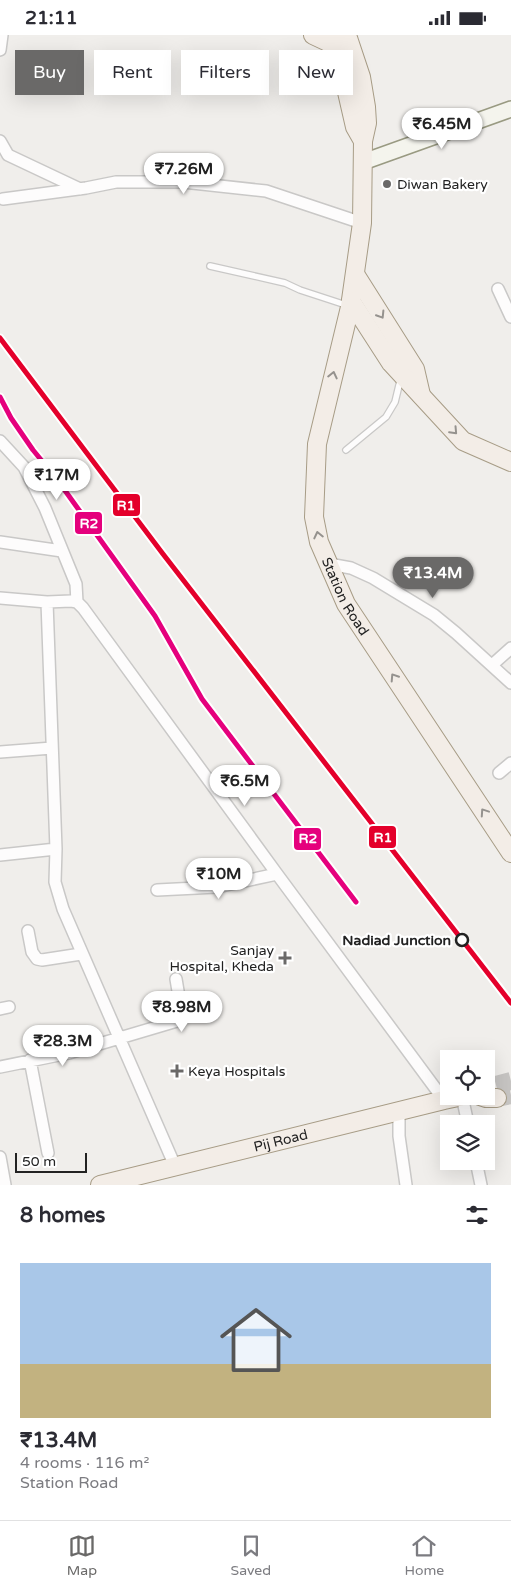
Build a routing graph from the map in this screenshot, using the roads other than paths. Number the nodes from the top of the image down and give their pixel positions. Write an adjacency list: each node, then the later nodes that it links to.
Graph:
1 (2, 35): 4 (street)
2 (347, 35): 3 (main road); 7 (main road, Station Road)
3 (323, 38): 7 (main road)
4 (0, 50)
5 (511, 109): 8 (main road)
6 (0, 141): 9 (street)
7 (363, 141): 8 (main road, Station Road)
8 (363, 162): 11 (main road, Station Road)
9 (80, 189): 10 (street); 11 (street)
10 (3, 199)
11 (362, 223): 13 (main road, Station Road)
12 (210, 267): 15 (lane)
13 (355, 273): 15 (main road, Station Road); 18 (main road, one-way to 18)
14 (498, 289): 16 (street)
15 (350, 304): 17 (main road); 24 (main road, Station Road, one-way to 15)
16 (511, 317)
17 (401, 374): 18 (main road); 20 (lane)
18 (421, 395): 21 (main road, one-way to 21)
19 (0, 441): 23 (street)
20 (346, 450)
21 (511, 462)
22 (0, 543): 23 (street)
23 (62, 551): 27 (street)
24 (329, 564): 29 (street); 35 (main road, Station Road, one-way to 24)
25 (0, 598): 26 (street)
26 (47, 601): 27 (street); 31 (street)
27 (77, 603): 38 (street)
28 (511, 648): 29 (street)
29 (492, 665): 30 (street)
30 (511, 683)
31 (52, 749): 32 (street); 36 (street)
32 (0, 752)
33 (511, 763): 34 (street)
34 (500, 773)
35 (510, 848)
36 (56, 849): 37 (street); 41 (street)
37 (0, 855)
38 (277, 874): 39 (street); 46 (street)
39 (157, 890)
40 (28, 931): 41 (street)
41 (81, 954): 43 (street)
42 (176, 979): 43 (street)
43 (118, 1037): 44 (street); 51 (street)
44 (30, 1061): 45 (street); 49 (street)
45 (0, 1067)
46 (440, 1095)
47 (440, 1101): 48 (main road, Pij Road)
48 (398, 1111): 51 (main road, Pij Road); 55 (street)
49 (48, 1153)
50 (0, 1157): 53 (street)
51 (175, 1166): 54 (main road, Pij Road)
52 (478, 1170): 56 (street)
53 (5, 1185)
54 (100, 1185)
55 (406, 1185)
56 (481, 1185)

